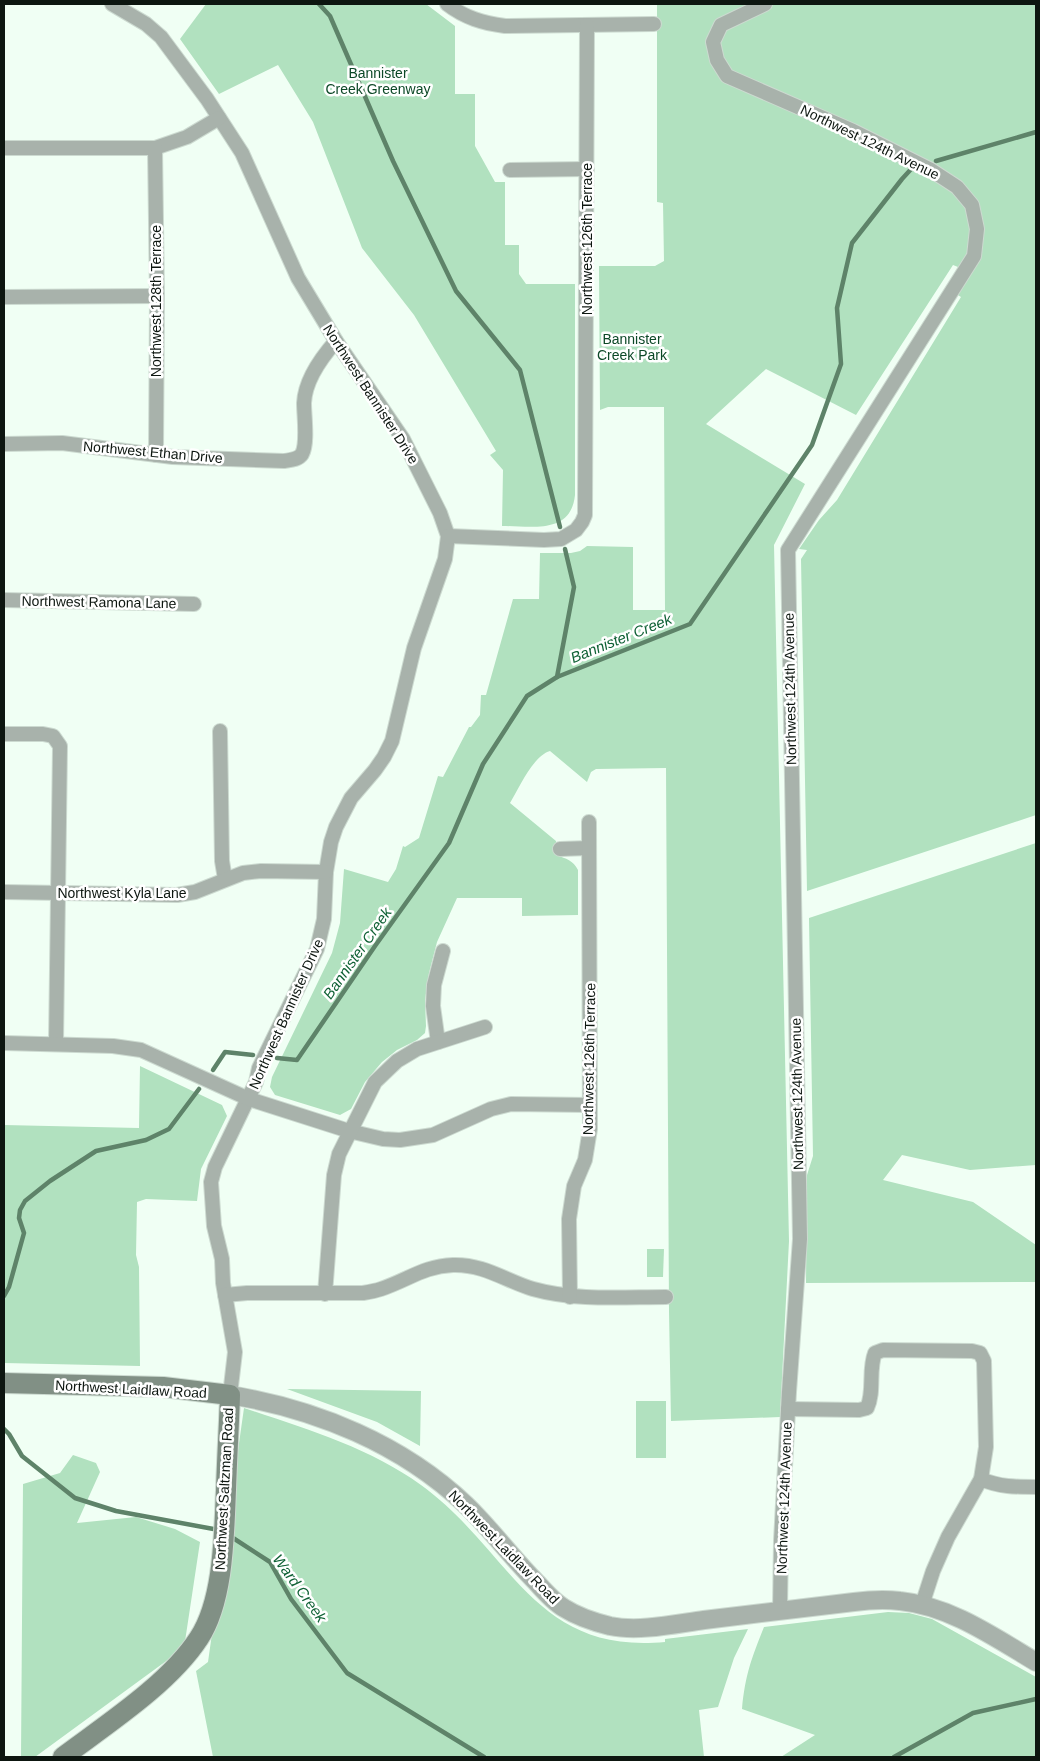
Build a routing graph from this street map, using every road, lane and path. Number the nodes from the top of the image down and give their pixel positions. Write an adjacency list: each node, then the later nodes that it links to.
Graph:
1 (112, 4): 6 (street, Northwest Bannister Drive)
2 (448, 4): 5 (street)
3 (766, 4): 42 (street, Northwest 124th Avenue)
4 (654, 24): 5 (street)
5 (587, 25): 9 (street, Northwest 126th Terrace)
6 (219, 118): 8 (street); 13 (street, Northwest Bannister Drive)
7 (4, 148): 8 (street)
8 (155, 148): 11 (street, Northwest 128th Terrace)
9 (587, 169): 10 (street); 16 (street, Northwest 126th Terrace)
10 (510, 170)
11 (157, 296): 12 (street); 15 (street, Northwest 128th Terrace)
12 (4, 298)
13 (336, 341): 15 (street, Northwest Ethan Drive); 16 (street, Northwest Bannister Drive)
14 (4, 444): 15 (street, Northwest Ethan Drive)
15 (156, 455)
16 (448, 536): 24 (street, Northwest Bannister Drive)
17 (4, 600): 18 (street, Northwest Ramona Lane)
18 (194, 604)
19 (220, 731): 25 (street)
20 (4, 734): 27 (street)
21 (589, 822): 23 (street, Northwest 126th Terrace)
22 (560, 848): 23 (street)
23 (589, 848): 34 (street, Northwest 126th Terrace)
24 (326, 872): 25 (street, Northwest Kyla Lane); 33 (street, Northwest Bannister Drive)
25 (225, 879): 27 (street, Northwest Kyla Lane)
26 (4, 892): 27 (street, Northwest Kyla Lane)
27 (58, 893): 32 (street)
28 (442, 951): 30 (street)
29 (484, 1027): 30 (street)
30 (438, 1042): 35 (street)
31 (4, 1043): 32 (street)
32 (56, 1044): 33 (street)
33 (249, 1099): 35 (street); 37 (street, Northwest Bannister Drive)
34 (590, 1105): 35 (street); 38 (street, Northwest 126th Terrace)
35 (349, 1131): 36 (street)
36 (325, 1294): 37 (street); 38 (street)
37 (225, 1295): 41 (street, Northwest Bannister Drive)
38 (570, 1297): 39 (street)
39 (666, 1297)
40 (4, 1383): 41 (main road, Northwest Laidlaw Road)
41 (230, 1395): 46 (street, Northwest Laidlaw Road); 48 (main road, Northwest Saltzman Road)
42 (788, 1409): 43 (street); 46 (street, Northwest 124th Avenue)
43 (981, 1479): 44 (street); 45 (street)
44 (1036, 1487)
45 (922, 1604): 46 (street, Northwest Laidlaw Road); 47 (street, Northwest Laidlaw Road)
46 (780, 1611)
47 (1036, 1662)
48 (63, 1757)

